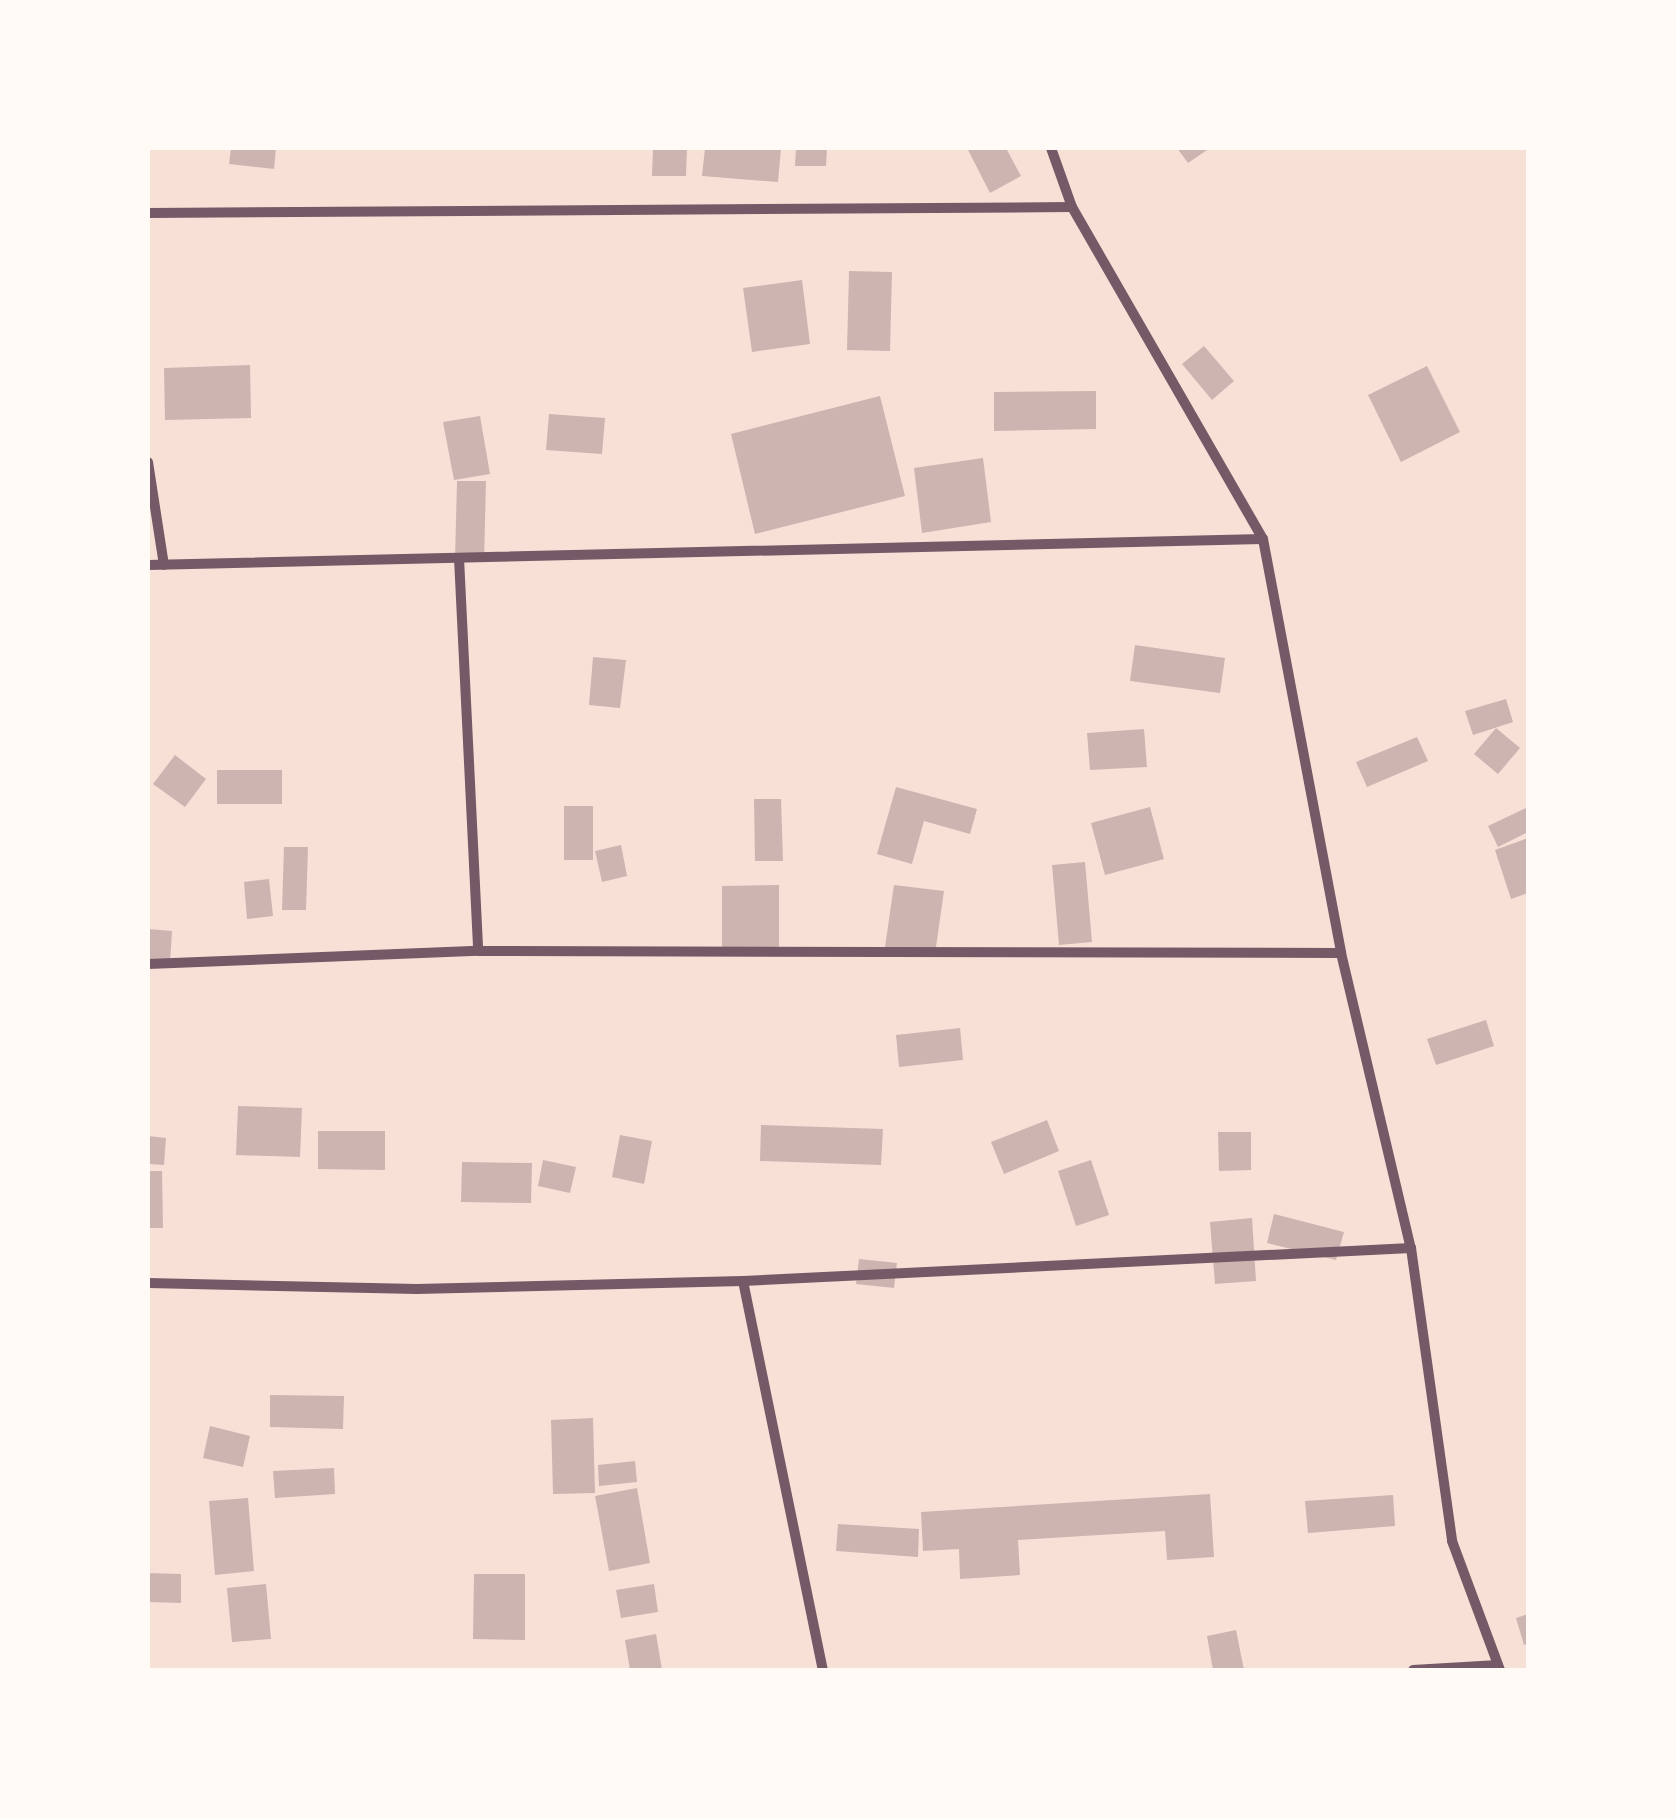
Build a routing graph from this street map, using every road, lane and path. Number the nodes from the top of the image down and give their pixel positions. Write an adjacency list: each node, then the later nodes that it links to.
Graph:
1 (1051, 148): 2 (street)
2 (1072, 207): 3 (street); 5 (street)
3 (148, 213)
4 (148, 462): 8 (street)
5 (1264, 539): 6 (street); 10 (street)
6 (459, 558): 8 (street); 9 (street)
7 (148, 565): 8 (street)
8 (164, 565)
9 (478, 952): 10 (street); 11 (street)
10 (1341, 953): 12 (street)
11 (148, 964)
12 (1411, 1248): 13 (street); 15 (street)
13 (743, 1281): 14 (street); 16 (street)
14 (148, 1283)
15 (1499, 1668): 17 (street)
16 (823, 1670)
17 (1413, 1670)

